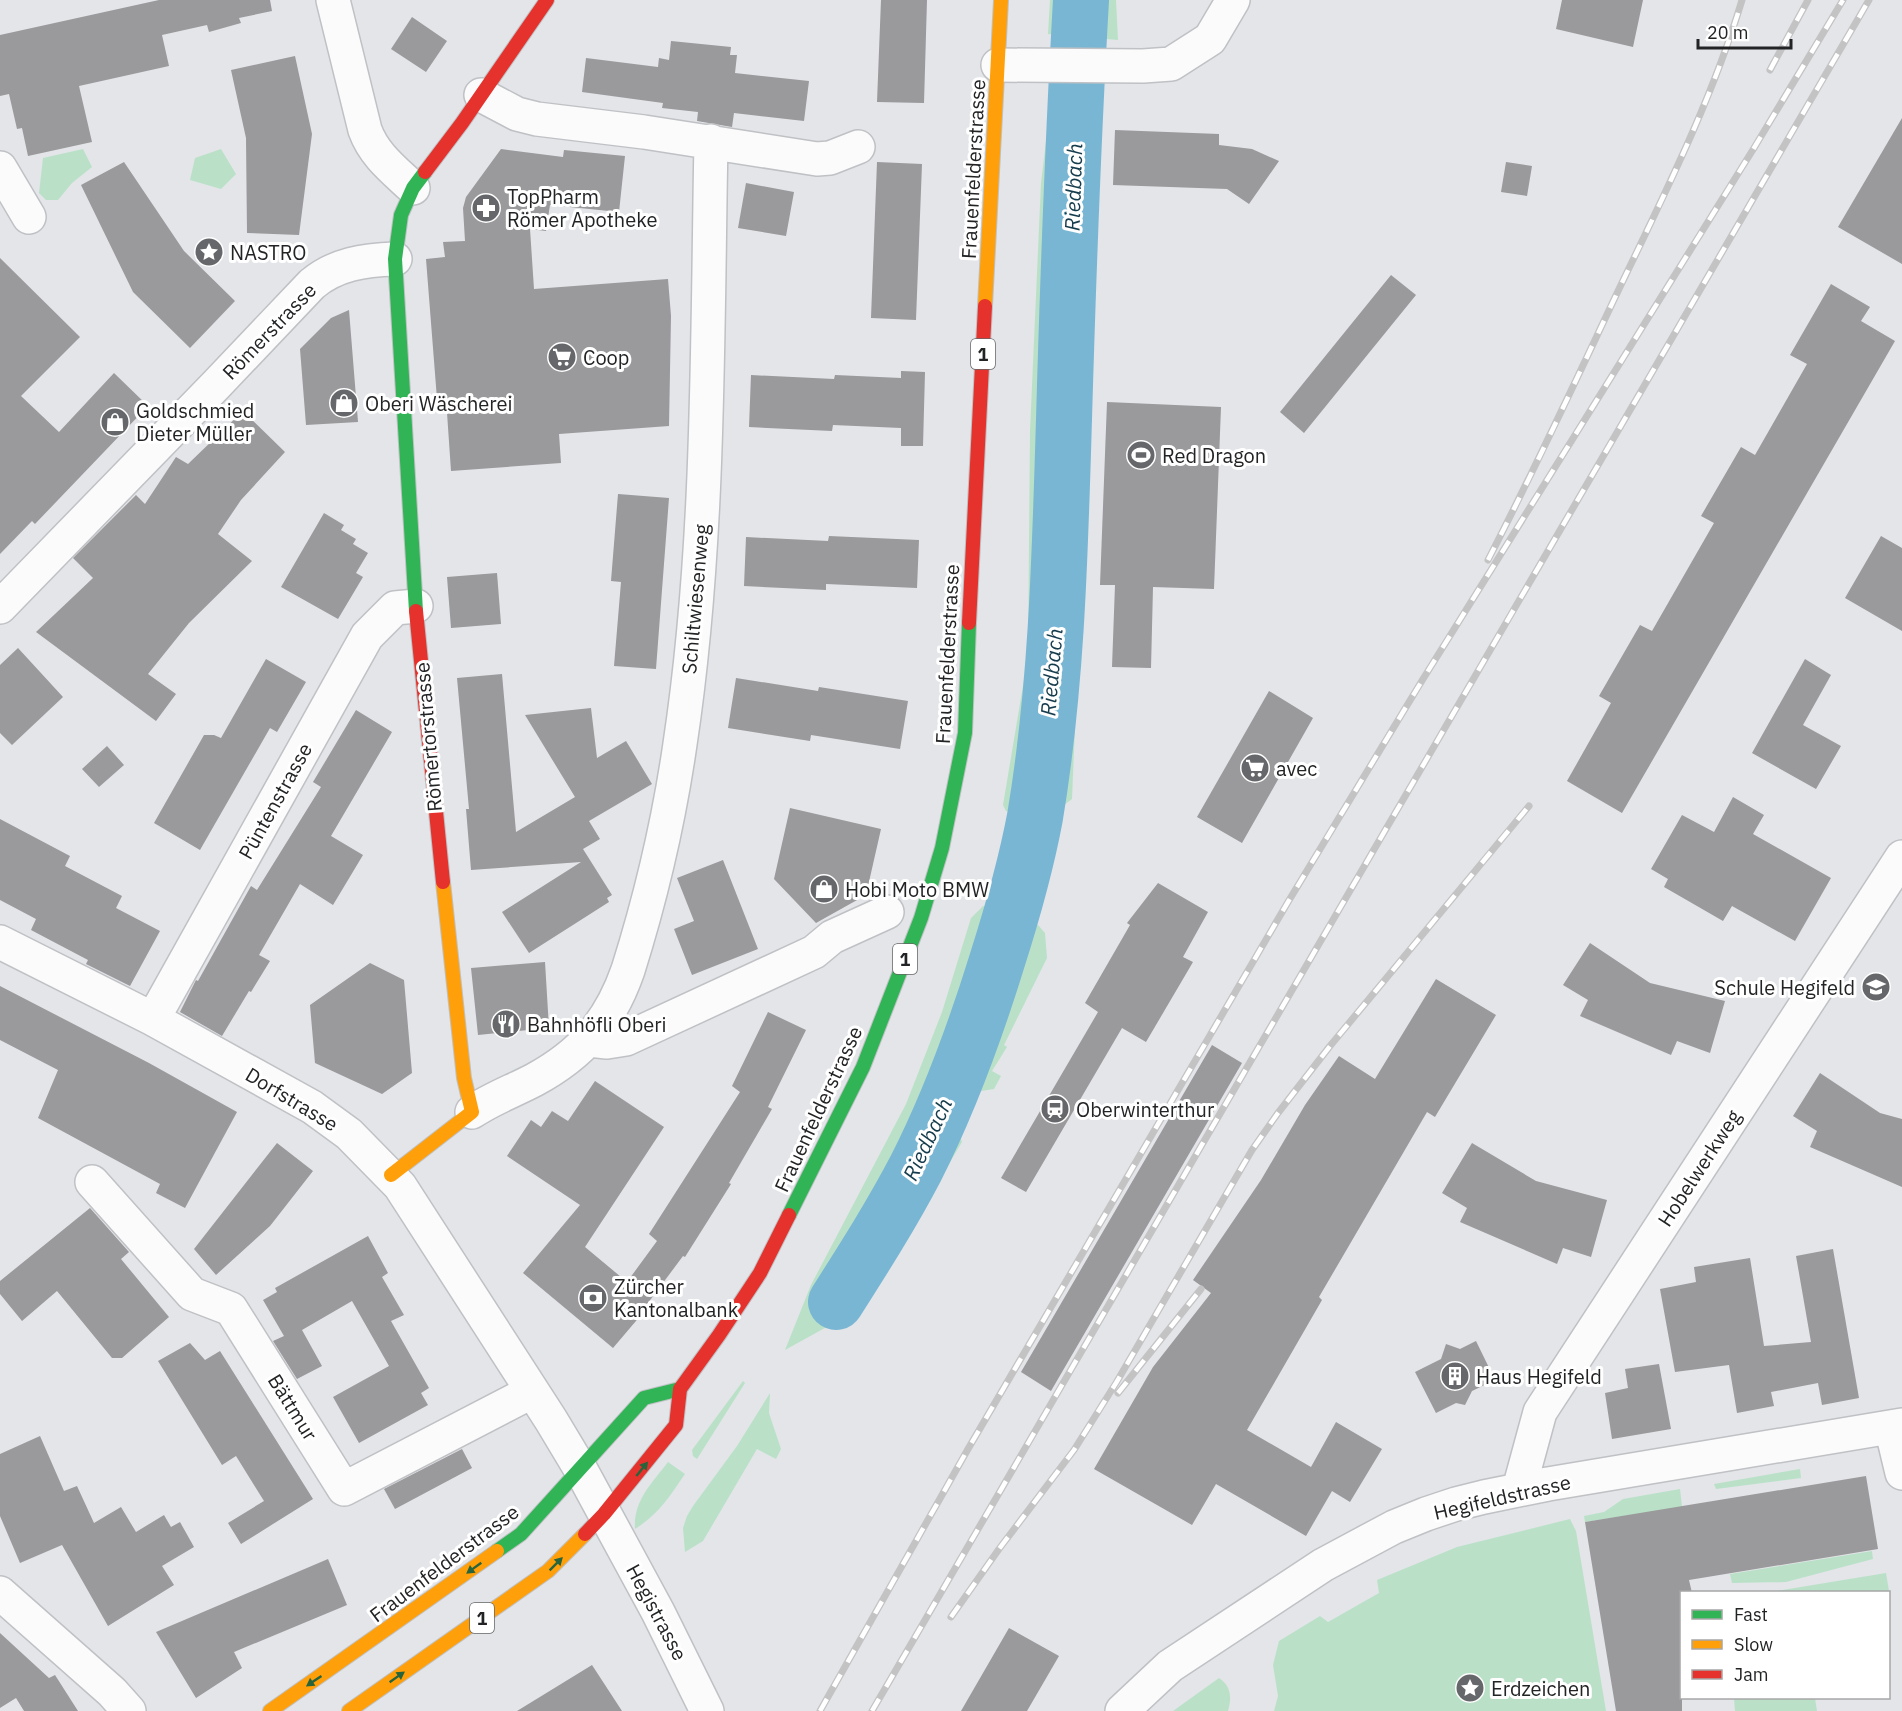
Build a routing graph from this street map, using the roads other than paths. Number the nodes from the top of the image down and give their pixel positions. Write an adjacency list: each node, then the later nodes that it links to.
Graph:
1 (333, 0): 10 (street)
2 (547, 0): 6 (main road)
3 (1001, 0): 5 (main road, Frauenfelderstrasse / 1)
4 (1233, 0): 5 (street)
5 (998, 65): 23 (main road, Frauenfelderstrasse / 1)
6 (481, 95): 7 (street); 10 (main road)
7 (711, 141): 8 (street); 19 (street, Schiltwiesenweg)
8 (858, 147)
9 (0, 168): 11 (street)
10 (413, 188): 12 (main road)
11 (29, 217)
12 (395, 259): 13 (main road, Römertorstrasse); 14 (street, Römerstrasse)
13 (416, 606): 18 (street, Püntenstrasse); 20 (main road, Römertorstrasse)
14 (0, 607)
15 (1902, 857): 28 (street, Hobelwerkweg)
16 (887, 912): 19 (street)
17 (0, 942): 18 (street, Dorfstrasse)
18 (153, 1019): 21 (street, Dorfstrasse)
19 (589, 1040): 20 (street, Schiltwiesenweg)
20 (472, 1112): 21 (main road)
21 (391, 1175): 24 (street, Dorfstrasse)
22 (92, 1182): 24 (street, Bättmur)
23 (680, 1389): 26 (main road, Frauenfelderstrasse / 1); 29 (main road, Frauenfelderstrasse / 1, one-way to 23)
24 (531, 1392): 26 (street, Dorfstrasse)
25 (1896, 1426): 27 (street); 28 (street, Hegifeldstrasse)
26 (581, 1470): 29 (street, Hegistrasse); 32 (main road, Frauenfelderstrasse / 1, one-way to 32)
27 (1902, 1473)
28 (1519, 1489): 35 (street, Hegifeldstrasse)
29 (604, 1514): 33 (main road, Frauenfelderstrasse / 1, one-way to 29); 34 (street, Hegistrasse)
30 (0, 1593): 31 (street)
31 (129, 1711)
32 (270, 1711)
33 (349, 1711)
34 (707, 1711)
35 (1122, 1711)

